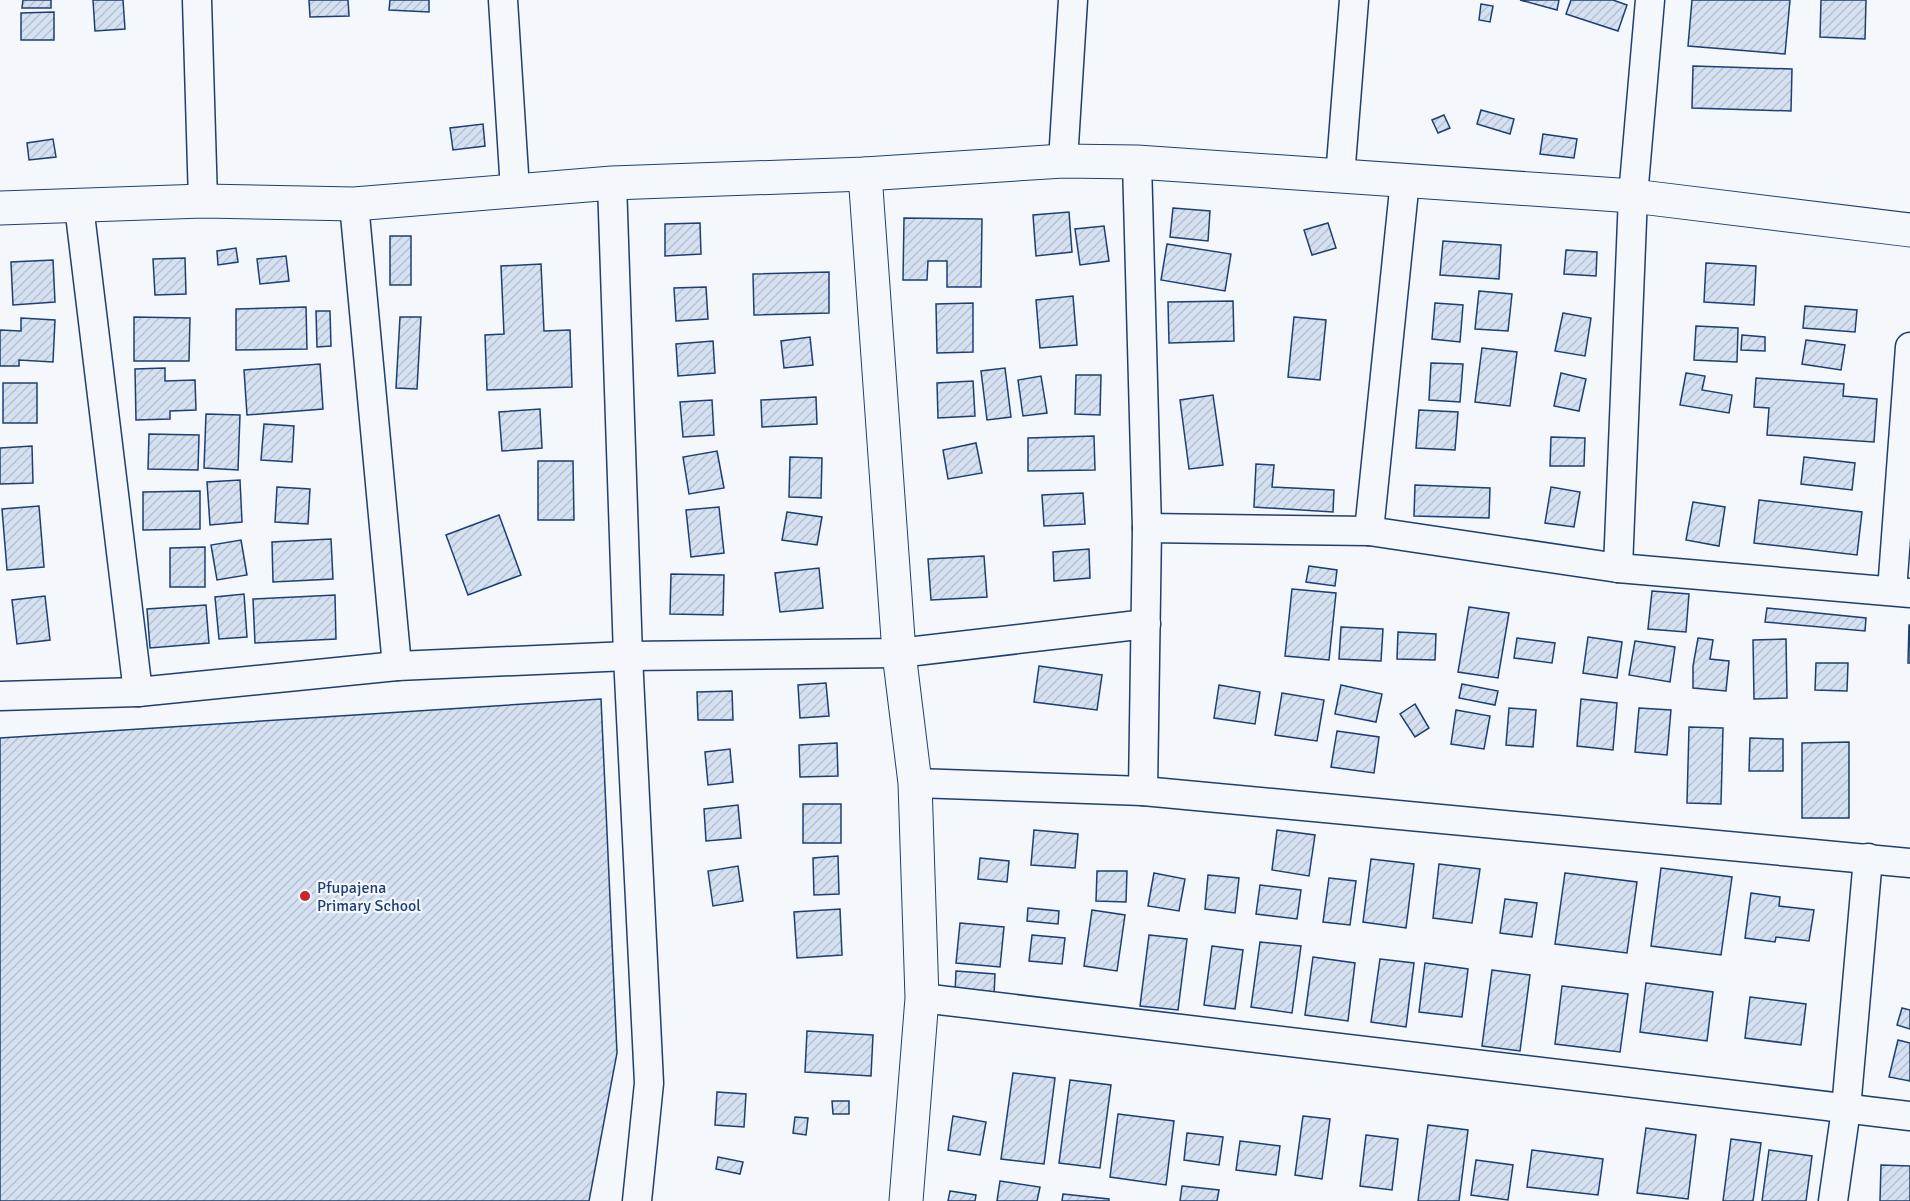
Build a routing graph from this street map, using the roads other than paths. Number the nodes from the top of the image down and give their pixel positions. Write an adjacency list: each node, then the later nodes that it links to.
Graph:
1 (197, 0): 14 (street)
2 (503, 0): 12 (street)
3 (1073, 0): 6 (street)
4 (1354, 0): 9 (street)
5 (1650, 0): 13 (street)
6 (1063, 161): 7 (street); 8 (street)
7 (1137, 162): 9 (street); 20 (street)
8 (865, 174): 11 (street); 25 (street)
9 (1340, 177): 10 (street)
10 (1405, 180): 13 (street); 21 (street)
11 (612, 183): 12 (street); 26 (street)
12 (515, 190): 15 (street)
13 (1633, 196): 18 (street); 22 (street)
14 (203, 201): 15 (street); 16 (street)
15 (354, 204): 27 (street)
16 (79, 206): 17 (street); 28 (street)
17 (0, 208)
18 (1910, 230)
19 (1910, 347): 23 (street)
20 (1147, 528): 21 (street); 24 (street)
21 (1369, 531): 22 (street)
22 (1618, 568): 23 (street)
23 (1901, 592)
24 (1146, 624): 25 (street); 31 (street)
25 (899, 653): 26 (street); 30 (street)
26 (628, 656): 27 (street); 37 (street)
27 (397, 666): 28 (street)
28 (138, 692): 29 (street)
29 (0, 696)
30 (915, 783): 31 (street); 34 (street)
31 (1143, 791): 32 (street)
32 (1868, 858): 33 (street); 35 (street)
33 (1910, 863)
34 (922, 998): 35 (street); 38 (street)
35 (1846, 1109): 36 (street); 39 (street)
36 (1910, 1116)
37 (637, 1201)
38 (906, 1201)
39 (1833, 1201)

